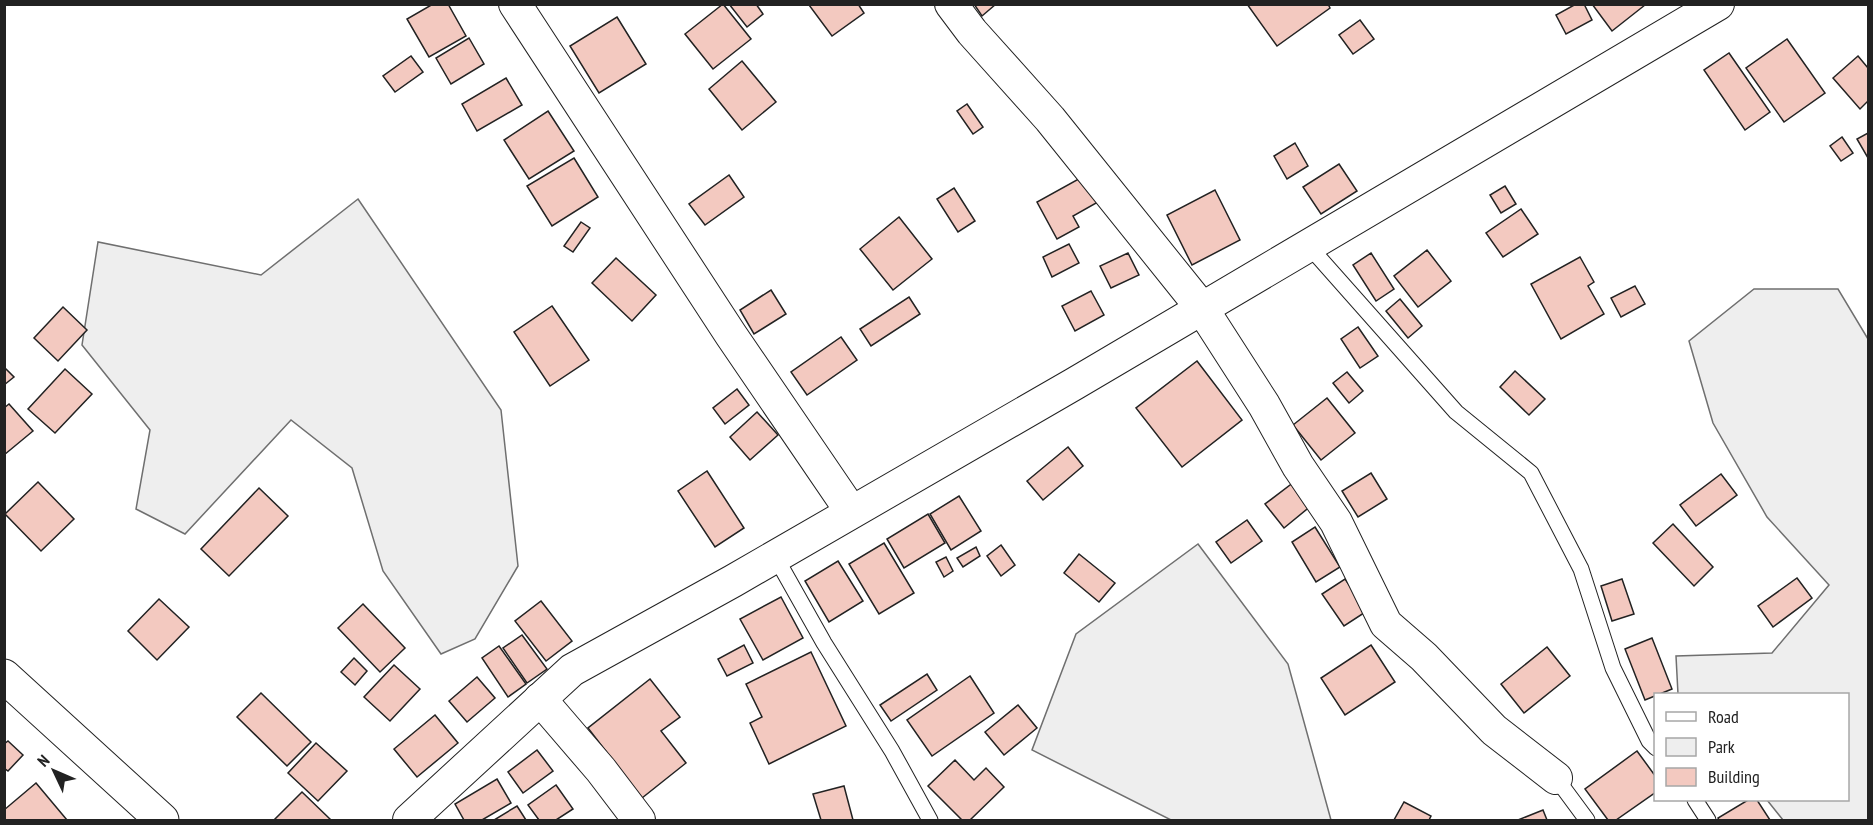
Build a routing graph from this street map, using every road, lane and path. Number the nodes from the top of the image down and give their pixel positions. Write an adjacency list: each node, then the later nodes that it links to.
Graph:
1 (515, 4): 6 (street)
2 (951, 4): 5 (street)
3 (1718, 4): 4 (street)
4 (1307, 244): 5 (street); 10 (lane)
5 (1201, 307): 6 (street); 11 (street)
6 (851, 511): 7 (street)
7 (775, 556): 9 (street); 16 (lane)
8 (4, 676): 13 (main road)
9 (540, 699): 14 (street); 15 (street)
10 (1654, 746)
11 (1556, 778): 17 (lane)
12 (1696, 801): 18 (lane)
13 (162, 820)
14 (409, 820)
15 (639, 820)
16 (930, 820)
17 (1587, 820)
18 (1707, 820)

